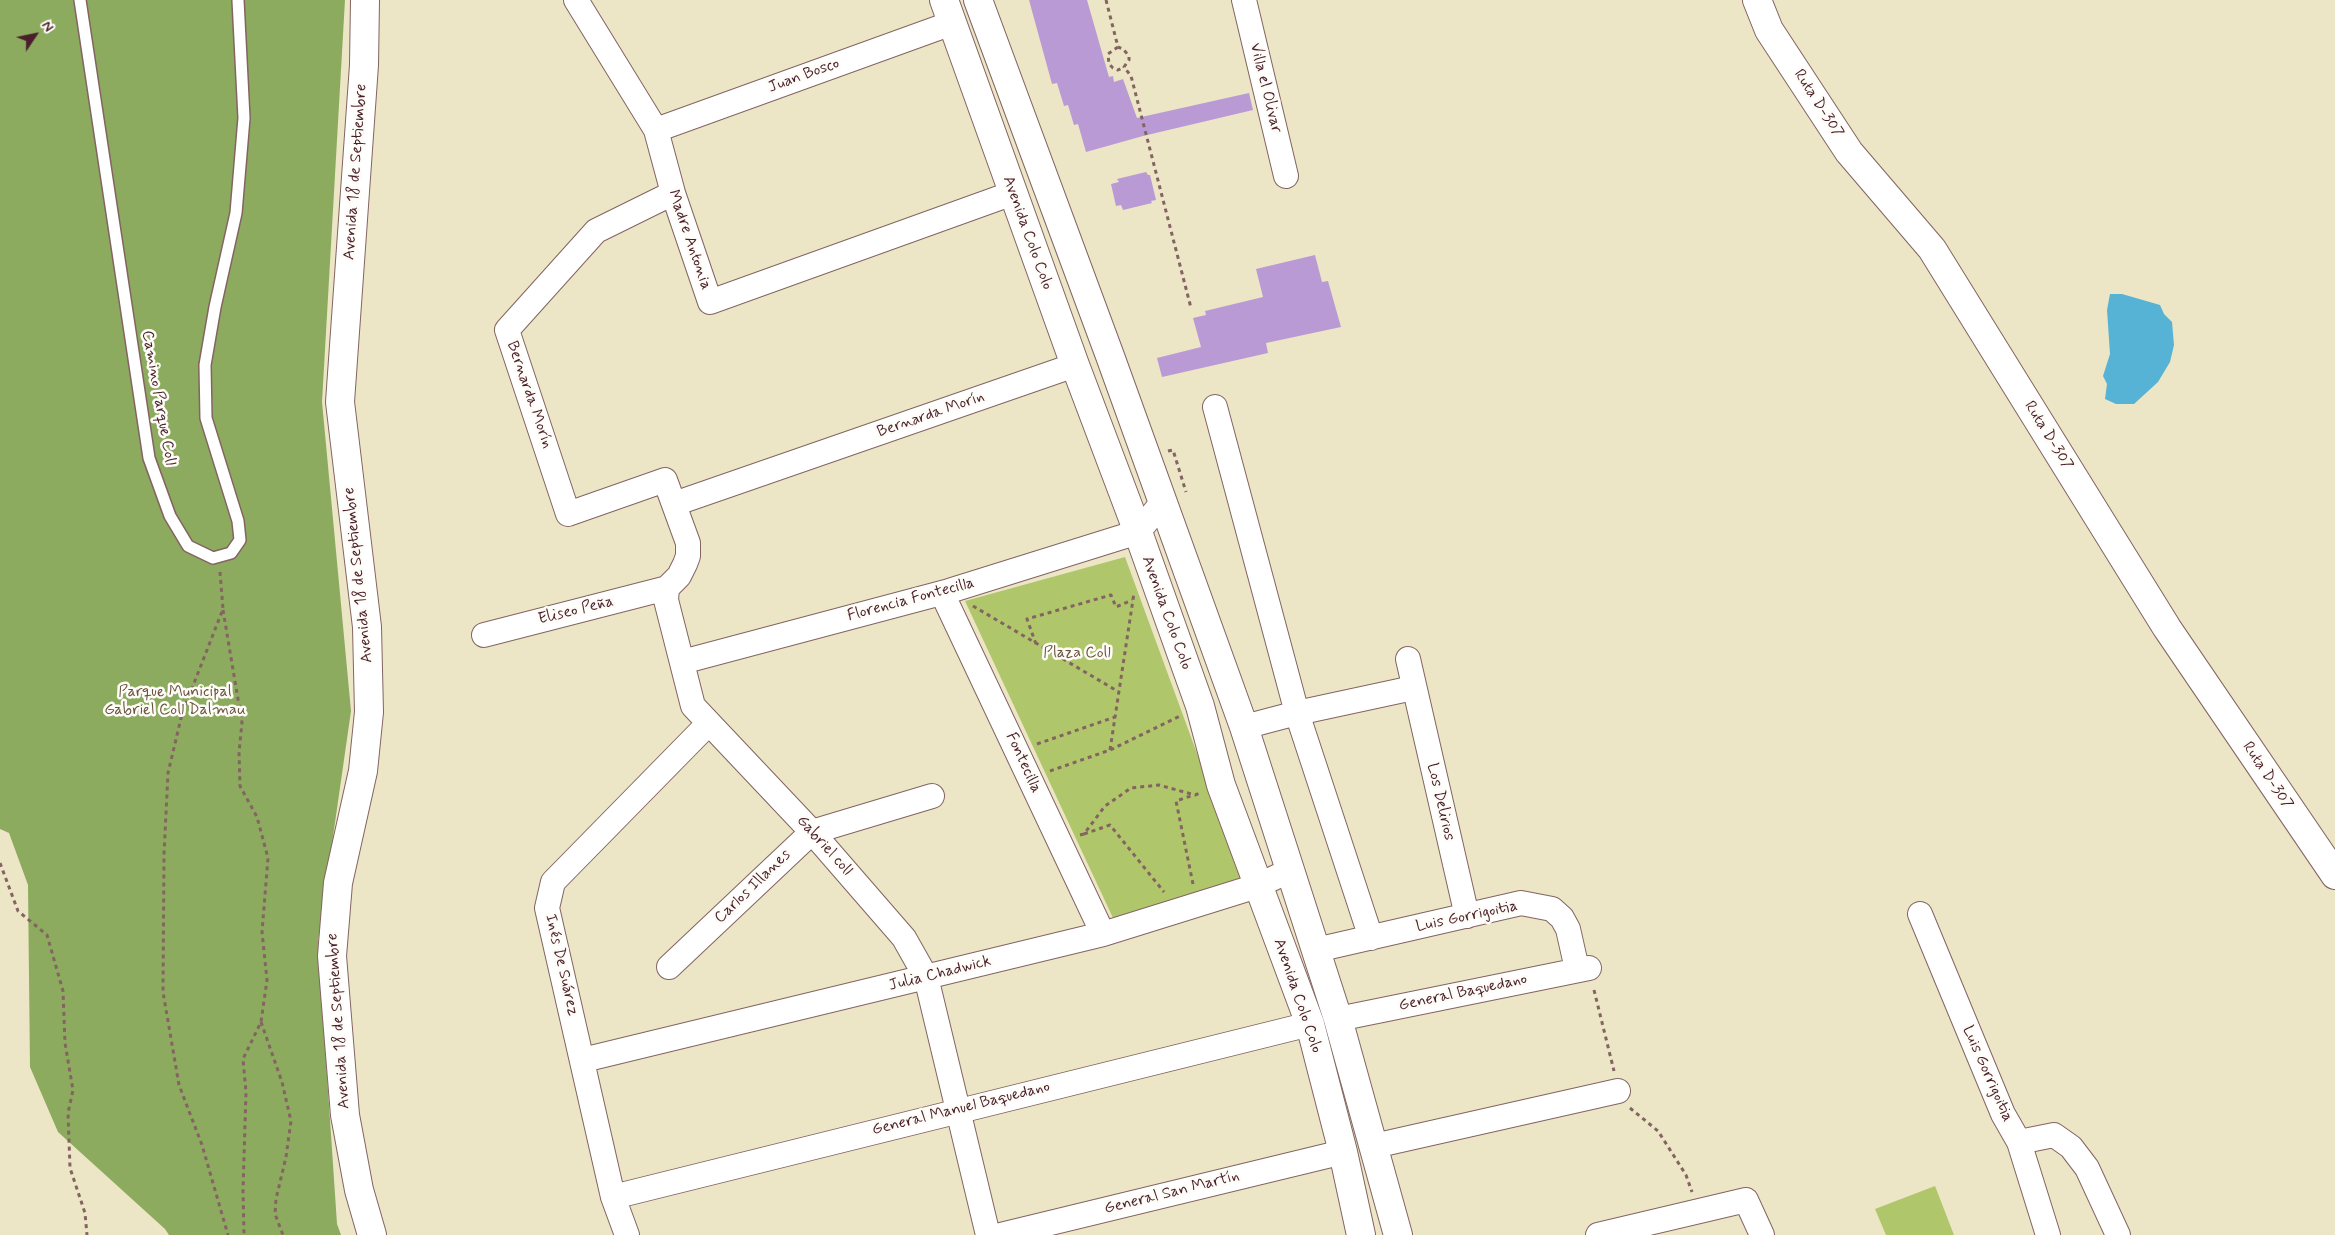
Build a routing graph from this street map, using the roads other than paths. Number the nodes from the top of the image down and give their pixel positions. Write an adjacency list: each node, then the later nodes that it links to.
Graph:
1 (80, 0): 2 (lane, Camino Parque Coll)
2 (238, 0)
3 (365, 0): 49 (main road, Avenida 18 de Septiembre)
4 (576, 0): 9 (street, Madre Antonia)
5 (978, 0): 15 (main road, Avenida Colo Colo)
6 (1244, 0): 10 (street, Villa el Olivar)
7 (1757, 0): 30 (main road, Ruta D-307)
8 (948, 11): 9 (street, Juan Bosco); 12 (main road, Avenida Colo Colo)
9 (656, 130): 11 (street, Madre Antonia)
10 (1286, 176)
11 (672, 193): 12 (street, Madre Antonia); 16 (street, Bernarda Morín)
12 (1013, 193): 13 (main road, Avenida Colo Colo)
13 (1075, 365): 16 (street, Bernarda Morín); 17 (main road, Avenida Colo Colo)
14 (1215, 407): 24 (street)
15 (1162, 503): 17 (street); 26 (main road, Avenida Colo Colo)
16 (674, 504): 18 (street)
17 (1141, 541): 19 (street, Florencia Fontecilla); 31 (main road, Avenida Colo Colo)
18 (667, 588): 20 (street, Eliseo Peña); 22 (street, Gabriel coll)
19 (946, 592): 22 (street, Florencia Fontecilla); 34 (street, Fontecilla)
20 (484, 634)
21 (1408, 660): 23 (street, Los Delirios)
22 (682, 662): 25 (street, Gabriel coll)
23 (1413, 688): 24 (street); 33 (street, Los Delirios)
24 (1297, 713): 26 (street); 35 (street)
25 (710, 723): 28 (street, Gabriel coll); 42 (street, Inés De Suárez)
26 (1244, 727): 29 (main road, Avenida Colo Colo)
27 (932, 796): 28 (street, Carlos Illanes)
28 (812, 832): 37 (street, Carlos Illanes); 39 (street, Gabriel coll)
29 (1291, 870): 31 (street, Julia Chadwick); 36 (main road, Avenida Colo Colo)
30 (2335, 876)
31 (1257, 886): 34 (street, Julia Chadwick); 41 (main road, Avenida Colo Colo)
32 (1920, 914): 45 (street, Luis Gorrigoitia)
33 (1467, 916): 35 (street, Luis Gorrigoitia); 38 (street, Luis Gorrigoitia)
34 (1103, 934): 39 (street, Julia Chadwick)
35 (1371, 938): 36 (street, Luis Gorrigoitia)
36 (1316, 950): 40 (main road, Avenida Colo Colo)
37 (669, 968)
38 (1583, 969): 40 (street, General Baquedano)
39 (926, 977): 42 (street, Julia Chadwick); 44 (street, Gabriel coll)
40 (1338, 1019): 46 (main road, Avenida Colo Colo)
41 (1310, 1024): 44 (street, General Manuel Baquedano); 47 (main road, Avenida Colo Colo)
42 (584, 1060): 48 (street, Inés De Suárez)
43 (1618, 1091): 46 (street)
44 (959, 1110): 48 (street, General Manuel Baquedano); 51 (street, Gabriel coll)
45 (2019, 1142): 57 (street, Luis Gorrigoitia); 58 (street)
46 (1374, 1146): 54 (main road, Avenida Colo Colo)
47 (1343, 1152): 52 (street, General San Martín); 53 (main road, Avenida Colo Colo)
48 (613, 1196): 50 (street, Inés De Suárez)
49 (372, 1235)
50 (627, 1235)
51 (988, 1235)
52 (1001, 1235)
53 (1361, 1235)
54 (1398, 1235)
55 (1598, 1235): 56 (street)
56 (1762, 1235)
57 (2048, 1235)
58 (2118, 1235)

